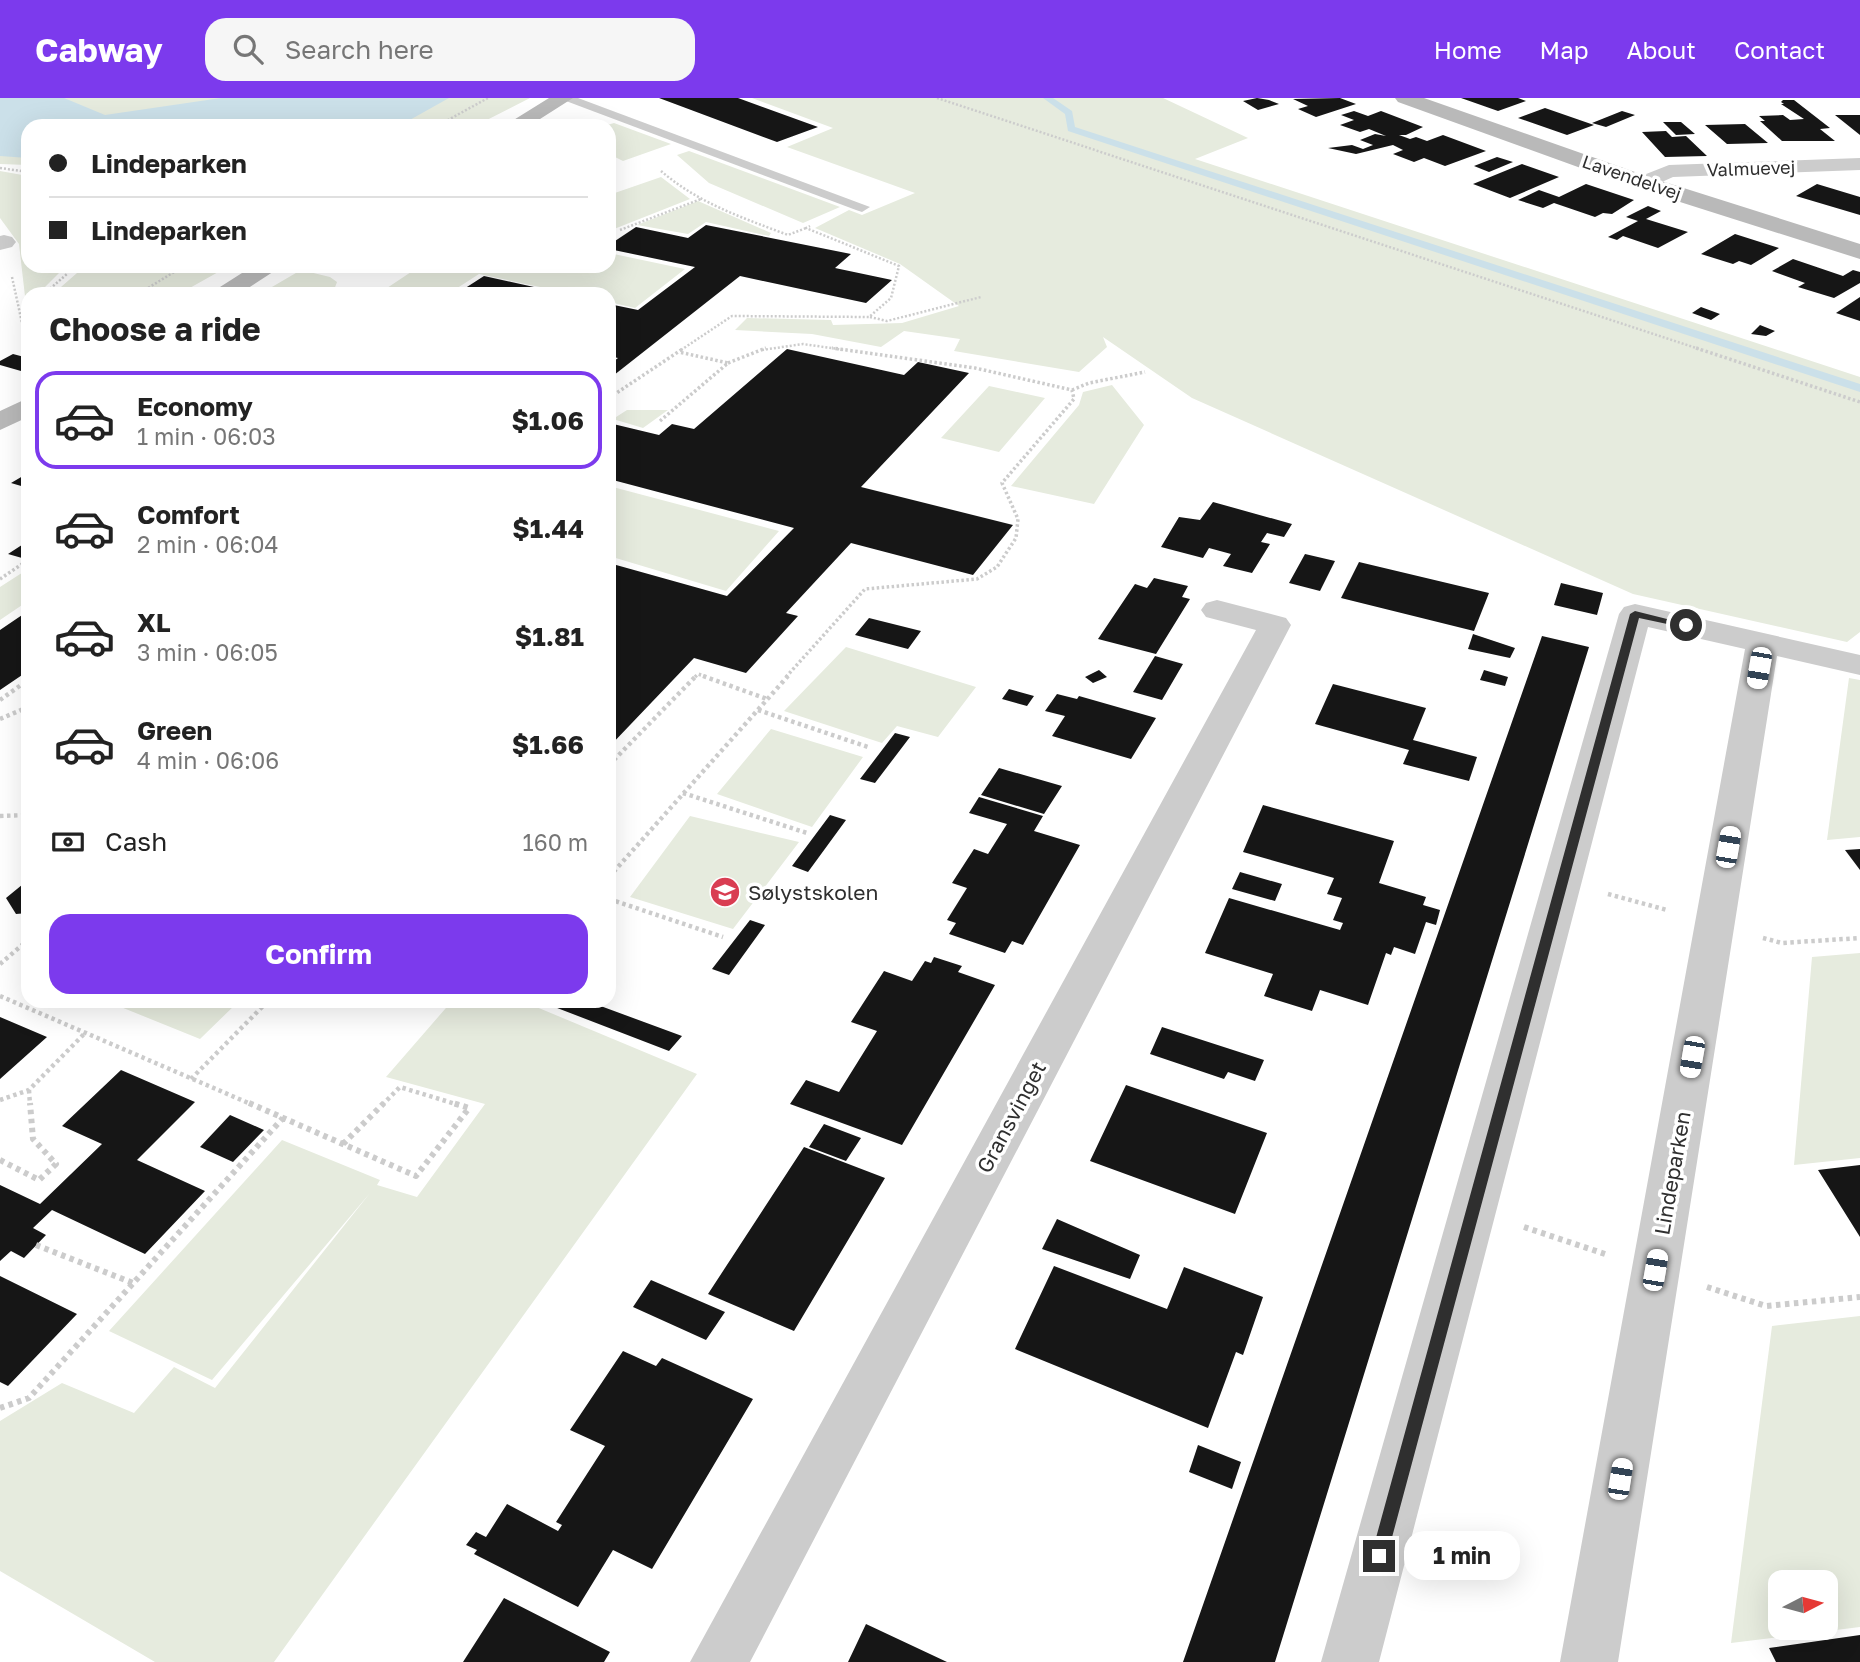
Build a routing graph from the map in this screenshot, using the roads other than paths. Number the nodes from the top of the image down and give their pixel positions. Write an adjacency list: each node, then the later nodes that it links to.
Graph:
1 (564, 98): 3 (street); 6 (lane)
2 (1405, 98): 5 (street, Lavendelvej)
3 (526, 119)
4 (1860, 164): 5 (street, Valmuevej)
5 (1644, 183): 7 (street, Lavendelvej)
6 (858, 206)
7 (1860, 252)
8 (258, 273): 9 (street)
9 (233, 287)
10 (21, 409): 11 (street)
11 (0, 422)
12 (1217, 610): 15 (street, Gransvinget)
13 (1763, 642): 14 (street); 16 (street); 17 (street, Lindeparken)
14 (1860, 665)
15 (719, 1662)
16 (1350, 1662)
17 (1589, 1662)

